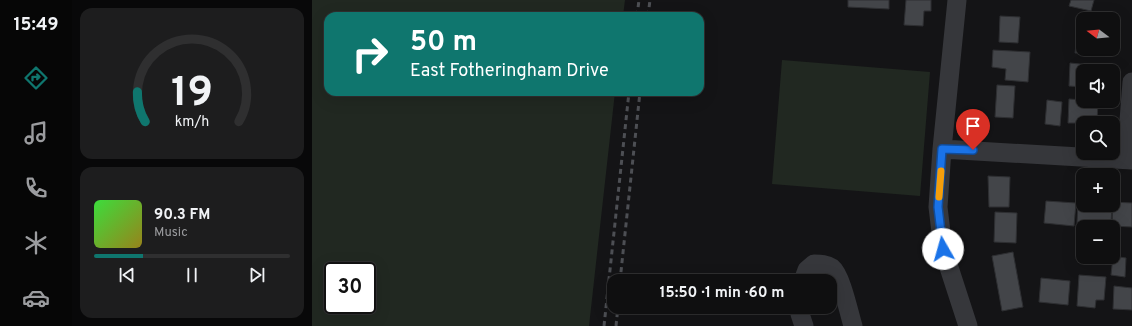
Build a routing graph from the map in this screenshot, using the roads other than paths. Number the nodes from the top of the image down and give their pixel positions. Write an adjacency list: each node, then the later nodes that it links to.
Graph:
1 (957, 0): 3 (street)
2 (1132, 82): 4 (street)
3 (942, 149): 4 (street); 11 (street)
4 (1129, 159)
5 (806, 274): 6 (street)
6 (837, 274)
7 (837, 275): 10 (street)
8 (800, 314): 9 (street)
9 (804, 326)
10 (853, 326)
11 (968, 326)

